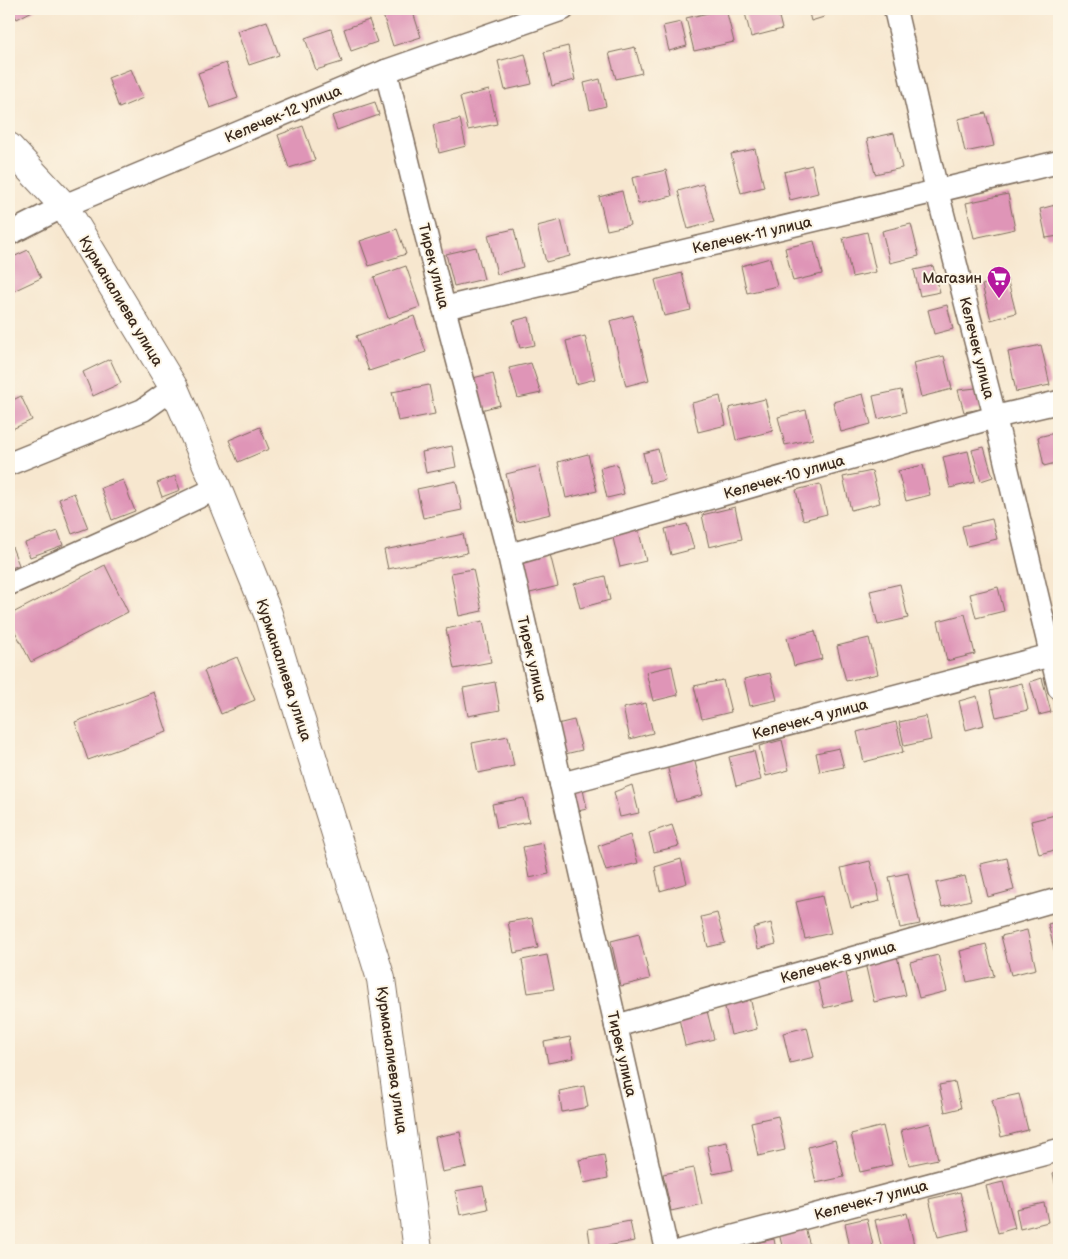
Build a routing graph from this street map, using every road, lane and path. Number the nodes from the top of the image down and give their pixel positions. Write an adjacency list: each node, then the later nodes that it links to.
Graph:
1 (563, 9): 3 (street, Келечек-12 улица)
2 (895, 9): 6 (street, Келечек улица)
3 (386, 71): 7 (street, Келечек-12 улица); 9 (street, Тирек улица)
4 (9, 146): 7 (street, Курманалиева улица)
5 (1059, 162): 6 (street, Келечек-11 улица)
6 (937, 191): 9 (street, Келечек-11 улица); 12 (street, Келечек улица)
7 (64, 206): 8 (street, Келечек-12 улица); 10 (street, Курманалиева улица)
8 (9, 234)
9 (444, 308): 15 (street, Тирек улица)
10 (174, 388): 13 (street); 14 (street, Курманалиева улица)
11 (1059, 402): 12 (street, Келечек-10 улица)
12 (995, 417): 15 (street, Келечек-10 улица); 17 (street, Келечек улица)
13 (9, 464)
14 (217, 488): 16 (street); 23 (street, Курманалиева улица)
15 (509, 555): 19 (street, Тирек улица)
16 (9, 584)
17 (1055, 654): 18 (street, Келечек улица); 19 (street, Келечек-9 улица)
18 (1059, 688)
19 (561, 784): 21 (street, Тирек улица)
20 (1059, 899): 21 (street, Келечек-8 улица)
21 (616, 1026): 24 (street, Тирек улица)
22 (1059, 1150): 25 (street, Келечек-7 улица)
23 (418, 1250)
24 (667, 1250)
25 (683, 1250)

